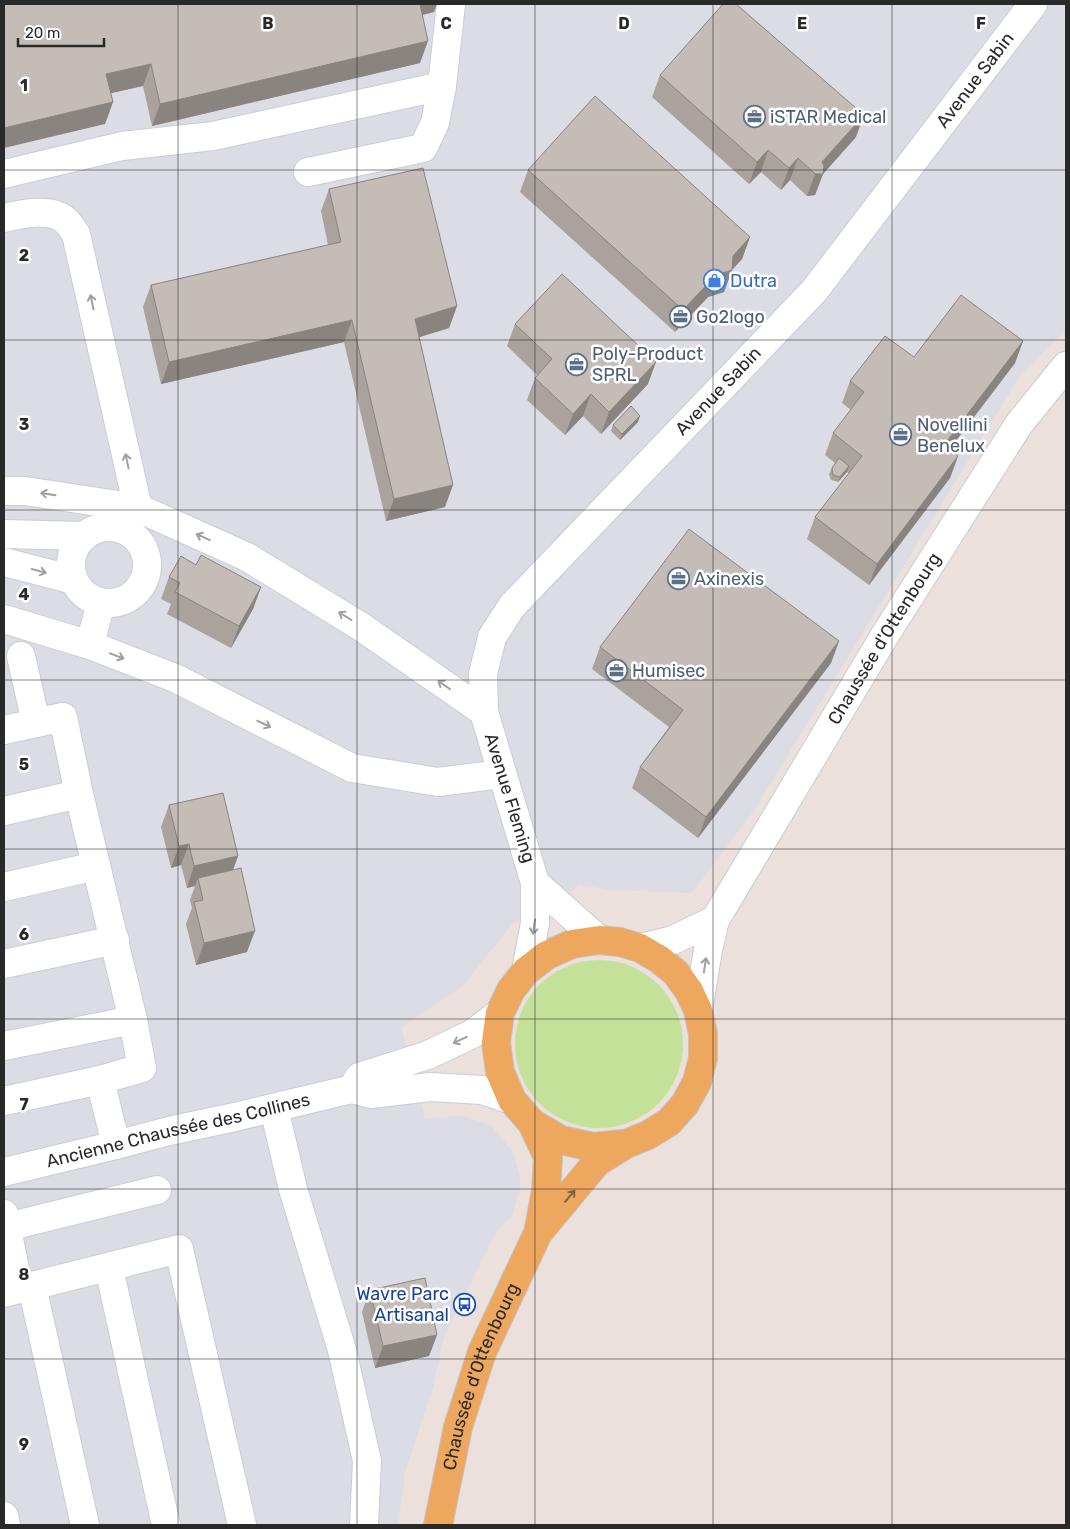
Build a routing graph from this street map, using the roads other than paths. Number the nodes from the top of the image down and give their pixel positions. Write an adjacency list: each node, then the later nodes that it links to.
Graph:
1 (451, 4): 3 (street)
2 (1033, 4): 18 (street, Avenue Sabin)
3 (442, 86): 4 (street); 5 (street)
4 (308, 172)
5 (4, 174)
6 (4, 218): 9 (street, one-way to 6)
7 (1066, 366): 27 (street, Chaussée d'Ottenbourg)
8 (4, 491): 9 (street, one-way to 8)
9 (129, 518): 11 (street); 14 (street); 18 (street, one-way to 9)
10 (4, 534): 11 (street)
11 (84, 536): 13 (street)
12 (4, 562): 13 (street, one-way to 13)
13 (74, 580): 14 (street)
14 (102, 602): 16 (street)
15 (4, 619): 16 (street)
16 (80, 642): 17 (street); 21 (street, one-way to 21)
17 (12, 658): 19 (street)
18 (484, 712): 21 (street, Avenue Fleming)
19 (36, 723): 20 (street); 22 (street)
20 (4, 730)
21 (501, 774): 25 (street, Avenue Fleming)
22 (79, 794): 23 (street); 24 (street)
23 (4, 811)
24 (96, 866): 26 (street); 28 (street)
25 (535, 883): 29 (street); 32 (street, one-way to 32)
26 (4, 887)
27 (715, 920): 30 (street, Chaussée d'Ottenbourg); 33 (street, Chaussée d'Ottenbourg, one-way to 27)
28 (115, 940): 31 (street); 35 (street)
29 (599, 940): 30 (main road, Chaussée d'Ottenbourg); 32 (main road, Chaussée d'Ottenbourg)
30 (640, 948): 33 (main road, Chaussée d'Ottenbourg)
31 (4, 964)
32 (526, 971): 34 (main road, Chaussée d'Ottenbourg)
33 (698, 1010): 43 (main road, Chaussée d'Ottenbourg)
34 (500, 1012): 38 (street, Ancienne Chaussée des Collines, one-way to 38); 39 (main road, Chaussée d'Ottenbourg)
35 (133, 1020): 36 (street); 37 (street)
36 (4, 1046)
37 (100, 1080): 40 (street); 44 (street)
38 (352, 1088): 39 (street, Ancienne Chaussée des Collines); 41 (street, Ancienne Chaussée des Collines)
39 (512, 1100): 42 (main road, Chaussée d'Ottenbourg)
40 (4, 1101)
41 (274, 1108): 44 (street, Ancienne Chaussée des Collines); 56 (street)
42 (532, 1123): 43 (main road, Chaussée d'Ottenbourg); 48 (main road, Chaussée d'Ottenbourg)
43 (626, 1144): 48 (main road, Chaussée d'Ottenbourg, one-way to 43)
44 (116, 1145): 45 (street, Ancienne Chaussée des Collines)
45 (4, 1172)
46 (158, 1190): 47 (street)
47 (5, 1220): 50 (street)
48 (538, 1233): 57 (main road, Chaussée d'Ottenbourg)
49 (109, 1268): 50 (street); 54 (street); 55 (street)
50 (18, 1289): 53 (street)
51 (4, 1516): 52 (street)
52 (6, 1525)
53 (86, 1525)
54 (166, 1525)
55 (242, 1525)
56 (364, 1525)
57 (438, 1525)

